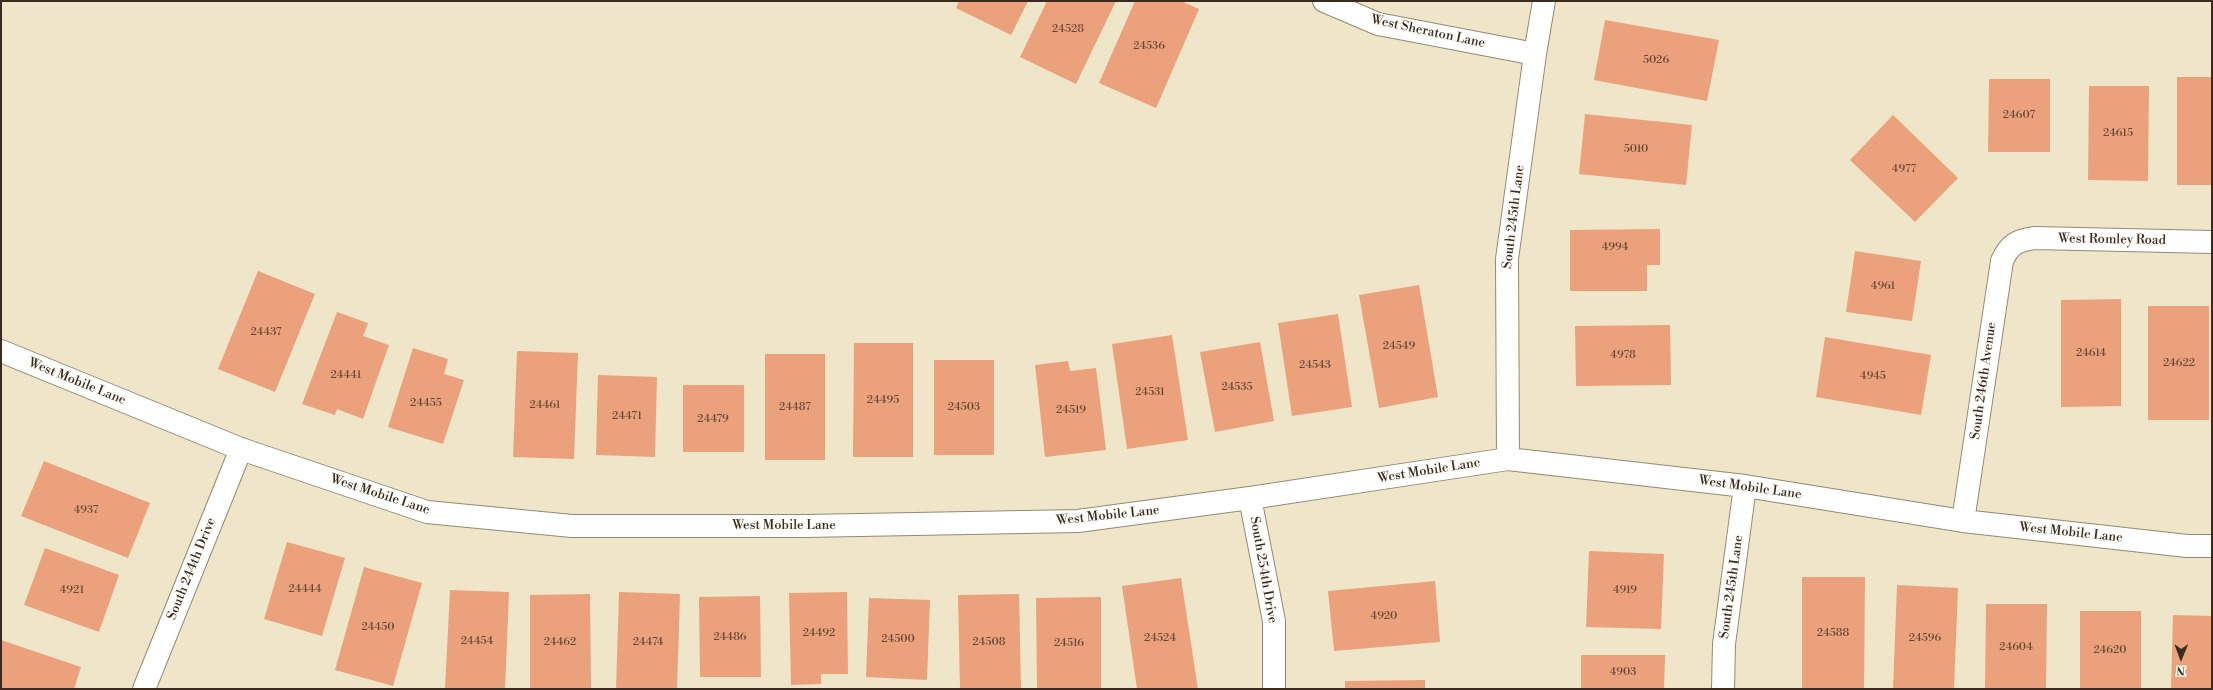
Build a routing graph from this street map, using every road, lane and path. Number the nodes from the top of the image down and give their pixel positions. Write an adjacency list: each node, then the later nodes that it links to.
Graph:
1 (1324, 1): 3 (street, West Sheraton Lane)
2 (1544, 1): 3 (street, South 245th Lane)
3 (1535, 54): 8 (street, South 245th Lane)
4 (2212, 242): 5 (street, West Romley Road)
5 (2013, 244): 11 (street, South 246th Avenue)
6 (1, 351): 7 (street, West Mobile Lane)
7 (240, 450): 10 (street, West Mobile Lane); 13 (street, South 244th Drive)
8 (1508, 459): 9 (street, West Mobile Lane); 10 (street, West Mobile Lane)
9 (1745, 486): 11 (street, West Mobile Lane); 15 (street, South 245th Lane)
10 (1250, 498): 14 (street, South 254th Drive)
11 (1963, 521): 12 (street, West Mobile Lane)
12 (2212, 546)
13 (144, 689)
14 (1274, 689)
15 (1723, 689)

